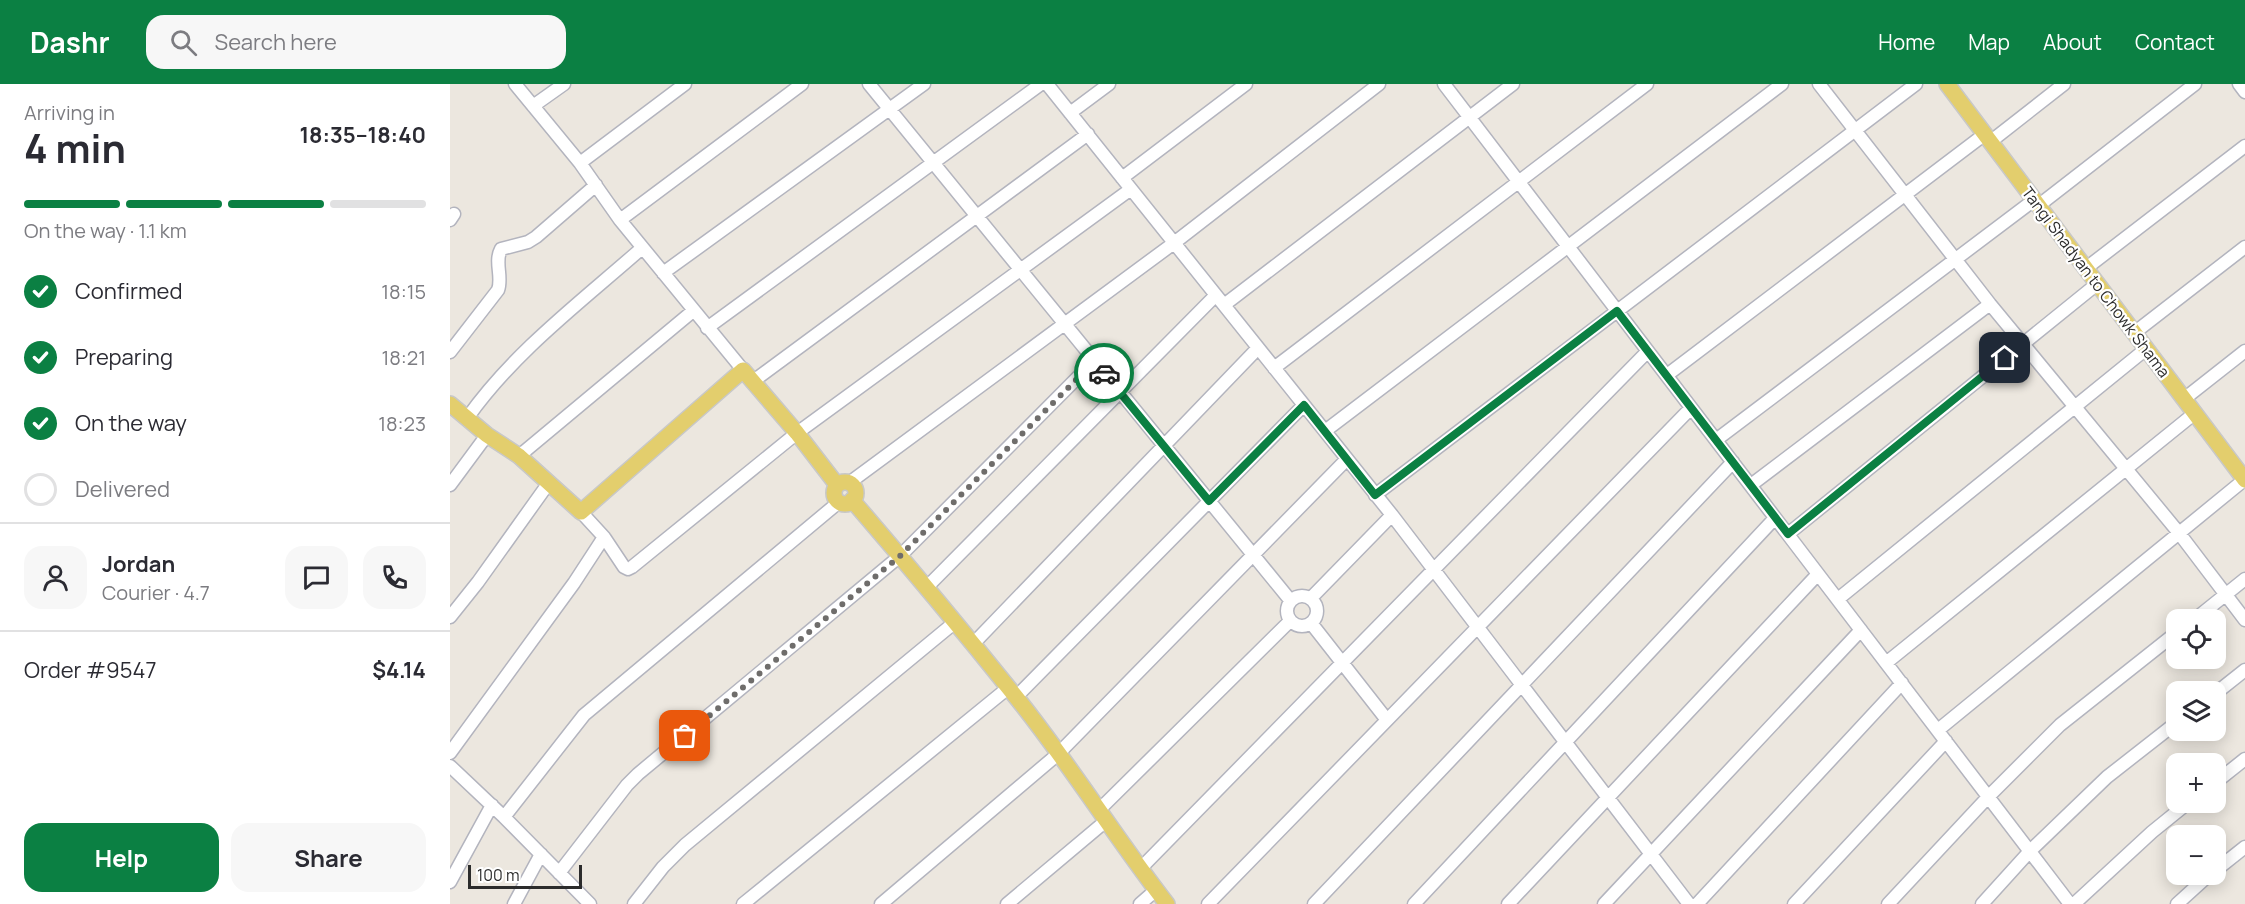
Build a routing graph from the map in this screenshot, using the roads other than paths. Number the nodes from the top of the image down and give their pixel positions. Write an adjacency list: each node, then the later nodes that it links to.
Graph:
1 (515, 84): 23 (street)
2 (564, 84): 23 (street)
3 (685, 84): 31 (street)
4 (802, 84): 40 (street)
5 (870, 84): 24 (street)
6 (924, 84): 24 (street)
7 (1041, 84): 32 (street)
8 (1047, 84): 25 (street)
9 (1109, 84): 25 (street)
10 (1246, 84): 33 (street)
11 (1379, 84): 41 (street)
12 (1444, 84): 26 (street)
13 (1513, 84): 26 (street)
14 (1647, 84): 34 (street)
15 (1782, 84): 42 (street)
16 (1819, 84): 27 (street)
17 (1916, 84): 27 (street)
18 (1947, 84): 29 (main road, Tangi Shadyan to Chowk Shama)
19 (2064, 84): 29 (street)
20 (2195, 84): 38 (street)
21 (2239, 84): 22 (street)
22 (2245, 92)
23 (534, 106): 31 (street)
24 (890, 109): 32 (street); 48 (street)
25 (1070, 113): 28 (street)
26 (1469, 117): 34 (street); 52 (street)
27 (1855, 131): 37 (street); 54 (street)
28 (1088, 135): 33 (street); 39 (street)
29 (1987, 138): 37 (street); 38 (main road, Tangi Shadyan to Chowk Shama)
30 (2245, 146): 46 (street)
31 (579, 163): 35 (street)
32 (933, 163): 39 (street); 56 (street)
33 (1122, 178): 36 (street)
34 (1518, 182): 42 (street); 65 (street)
35 (596, 185): 40 (street); 63 (street)
36 (1131, 189): 41 (street); 47 (street)
37 (1906, 194): 45 (street); 66 (street)
38 (2036, 203): 45 (street); 46 (main road, Tangi Shadyan to Chowk Shama)
39 (976, 217): 47 (street); 67 (street)
40 (620, 220): 44 (street)
41 (1174, 243): 50 (street); 55 (street)
42 (1568, 246): 54 (street); 76 (street)
43 (2245, 247): 57 (street)
44 (642, 248): 48 (street); 75 (street)
45 (1956, 258): 51 (street); 79 (street)
46 (2085, 269): 49 (main road, Tangi Shadyan to Chowk Shama)
47 (1020, 271): 55 (street); 77 (street)
48 (663, 273): 53 (street)
49 (2097, 284): 57 (main road, Tangi Shadyan to Chowk Shama); 58 (street)
50 (1216, 295): 52 (street); 68 (street)
51 (1990, 304): 58 (street); 89 (street)
52 (1224, 305): 59 (street)
53 (693, 311): 56 (street); 81 (street)
54 (1617, 311): 61 (street); 90 (street)
55 (1065, 326): 64 (street); 87 (street)
56 (707, 328): 67 (street)
57 (2134, 333): 60 (main road, Tangi Shadyan to Chowk Shama)
58 (2023, 344): 73 (street); 97 (street)
59 (1258, 348): 65 (street); 80 (street)
60 (2146, 349): 69 (main road, Tangi Shadyan to Chowk Shama); 73 (street)
61 (1648, 351): 66 (street); 101 (street)
62 (2245, 351): 69 (street)
63 (450, 352)
64 (1094, 362): 68 (street); 100 (street)
65 (1274, 368): 71 (street)
66 (1666, 375): 72 (street)
67 (747, 376): 77 (main road); 93 (main road)
68 (1119, 392): 80 (street); 104 (street)
69 (2184, 399): 74 (main road, Tangi Shadyan to Chowk Shama)
70 (450, 404): 75 (main road)
71 (1304, 405): 76 (street); 92 (street)
72 (1691, 408): 79 (street); 115 (street)
73 (2074, 408): 84 (street); 107 (street)
74 (2195, 413): 84 (street); 85 (main road, Tangi Shadyan to Chowk Shama)
75 (468, 417): 78 (main road)
76 (1325, 431): 82 (street)
77 (798, 433): 87 (main road); 98 (street)
78 (487, 435): 81 (main road); 88 (street)
79 (1716, 440): 83 (street)
80 (1164, 446): 92 (street); 118 (street)
81 (519, 456): 86 (main road)
82 (1347, 459): 90 (street); 99 (street)
83 (1733, 462): 89 (street); 123 (street)
84 (2126, 468): 96 (street); 120 (street)
85 (2243, 474): 96 (street)
86 (548, 484): 93 (main road); 110 (street)
87 (843, 484): 91 (main road)
88 (450, 485)
89 (1751, 486): 95 (street)
90 (1375, 495): 94 (street)
91 (846, 501): 100 (main road); 140 (street)
92 (1209, 501): 99 (street); 125 (street)
93 (581, 512): 98 (street)
94 (1392, 515): 101 (street); 106 (street)
95 (1775, 518): 97 (street); 129 (street)
96 (2179, 533): 105 (street); 128 (street)
97 (1788, 534): 102 (street)
98 (604, 537): 130 (street)
99 (1253, 555): 108 (street); 131 (street)
100 (900, 556): 104 (main road); 147 (street)
101 (1433, 570): 115 (street); 119 (street)
102 (1818, 574): 107 (street); 136 (street)
103 (2245, 579): 105 (street)
104 (926, 588): 113 (main road)
105 (2227, 594): 109 (street); 111 (street)
106 (1311, 598): 108 (street); 114 (street)
107 (1838, 599): 116 (street)
108 (1290, 600): 112 (street)
109 (2208, 609)
110 (450, 617)
111 (2245, 620)
112 (1290, 621): 114 (street); 139 (street)
113 (954, 623): 118 (main road); 153 (street)
114 (1311, 623): 119 (street)
115 (1477, 627): 123 (street); 126 (street)
116 (1861, 630): 120 (street); 144 (street)
117 (2166, 641): 135 (street)
118 (973, 644): 125 (main road)
119 (1342, 663): 126 (street); 146 (street)
120 (1886, 663): 122 (street)
121 (2245, 670): 124 (street)
122 (1902, 684): 128 (street); 165 (street)
123 (1521, 685): 129 (street); 160 (street)
124 (2226, 685)
125 (1012, 692): 131 (main road); 154 (street)
126 (1387, 720): 159 (street)
127 (2166, 731): 142 (street)
128 (1942, 735): 135 (street); 166 (street)
129 (1565, 742): 136 (street); 161 (street)
130 (450, 753)
131 (1058, 754): 139 (main road); 155 (street)
132 (2245, 759): 134 (street)
133 (450, 766): 137 (street)
134 (2226, 774)
135 (1988, 796): 142 (street); 167 (street)
136 (1608, 799): 144 (street); 162 (street)
137 (492, 806): 140 (street); 148 (street)
138 (2175, 813): 169 (street)
139 (1104, 815): 146 (main road); 156 (street)
140 (504, 817): 143 (street)
141 (2245, 848): 145 (street)
142 (2030, 851): 168 (street); 169 (street)
143 (541, 854): 147 (street); 151 (street)
144 (1651, 855): 163 (street); 164 (street)
145 (2226, 862)
146 (1140, 869): 150 (main road)
147 (560, 873): 152 (street)
148 (450, 882)
149 (2198, 885): 170 (street)
150 (1156, 890): 157 (street); 158 (main road)
151 (514, 904)
152 (589, 904)
153 (634, 904)
154 (742, 904)
155 (881, 904)
156 (1007, 904)
157 (1140, 904)
158 (1167, 904)
159 (1208, 904)
160 (1314, 904)
161 (1414, 904)
162 (1508, 904)
163 (1605, 904)
164 (1689, 904)
165 (1697, 904)
166 (1794, 904)
167 (1888, 904)
168 (1982, 904)
169 (2072, 904)
170 (2177, 904)

